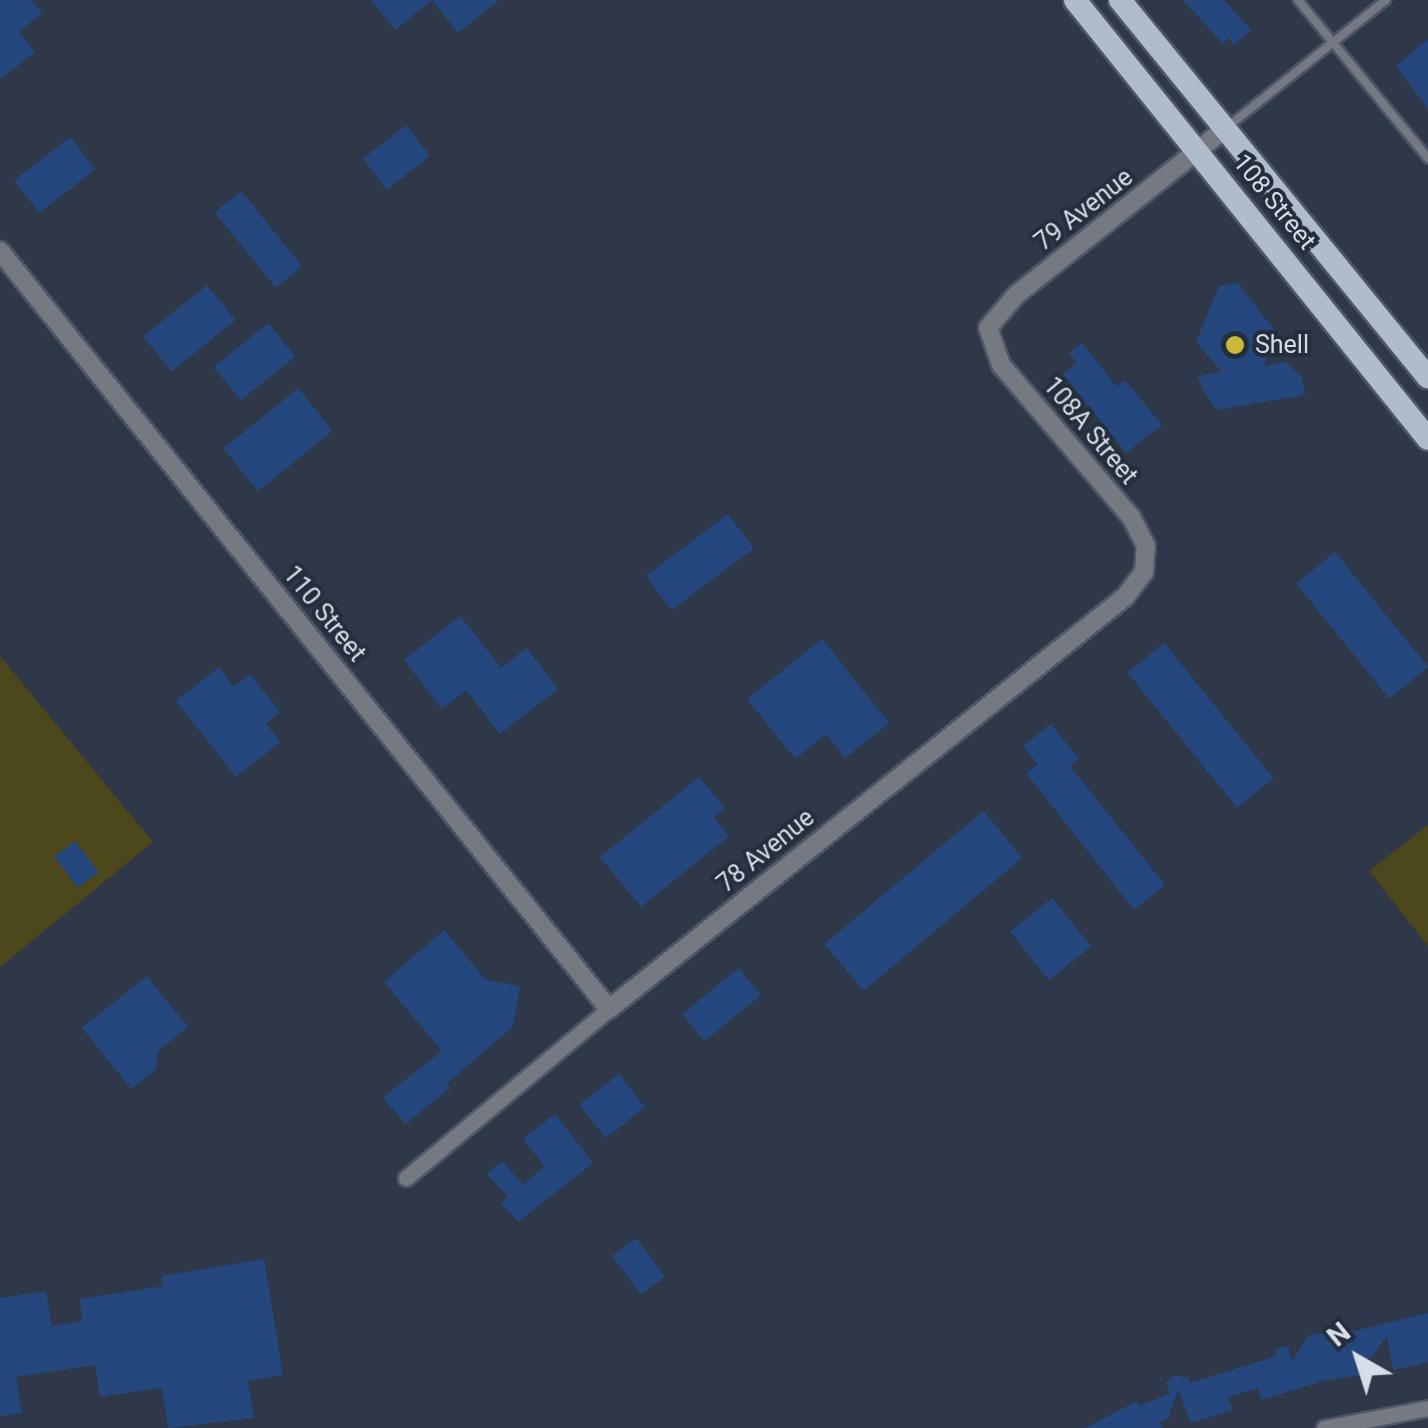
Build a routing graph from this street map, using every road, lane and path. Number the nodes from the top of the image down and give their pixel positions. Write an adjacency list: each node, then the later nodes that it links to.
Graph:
1 (1075, 0): 7 (main road, 108 Street)
2 (1120, 0): 6 (main road, 108 Street)
3 (1298, 0): 5 (lane)
4 (1386, 0): 5 (lane)
5 (1333, 42): 6 (lane); 8 (lane)
6 (1226, 128): 7 (street, 79 Avenue); 11 (main road, 108 Street)
7 (1198, 152): 10 (street, 79 Avenue); 12 (main road, 108 Street)
8 (1428, 158)
9 (0, 251): 14 (street, 110 Street)
10 (992, 339): 13 (street, 108A Street)
11 (1428, 377)
12 (1428, 439)
13 (1146, 557): 14 (street, 78 Avenue)
14 (609, 1009): 15 (street, 78 Avenue)
15 (406, 1178)
16 (1428, 1408): 17 (street)
17 (1332, 1427)

